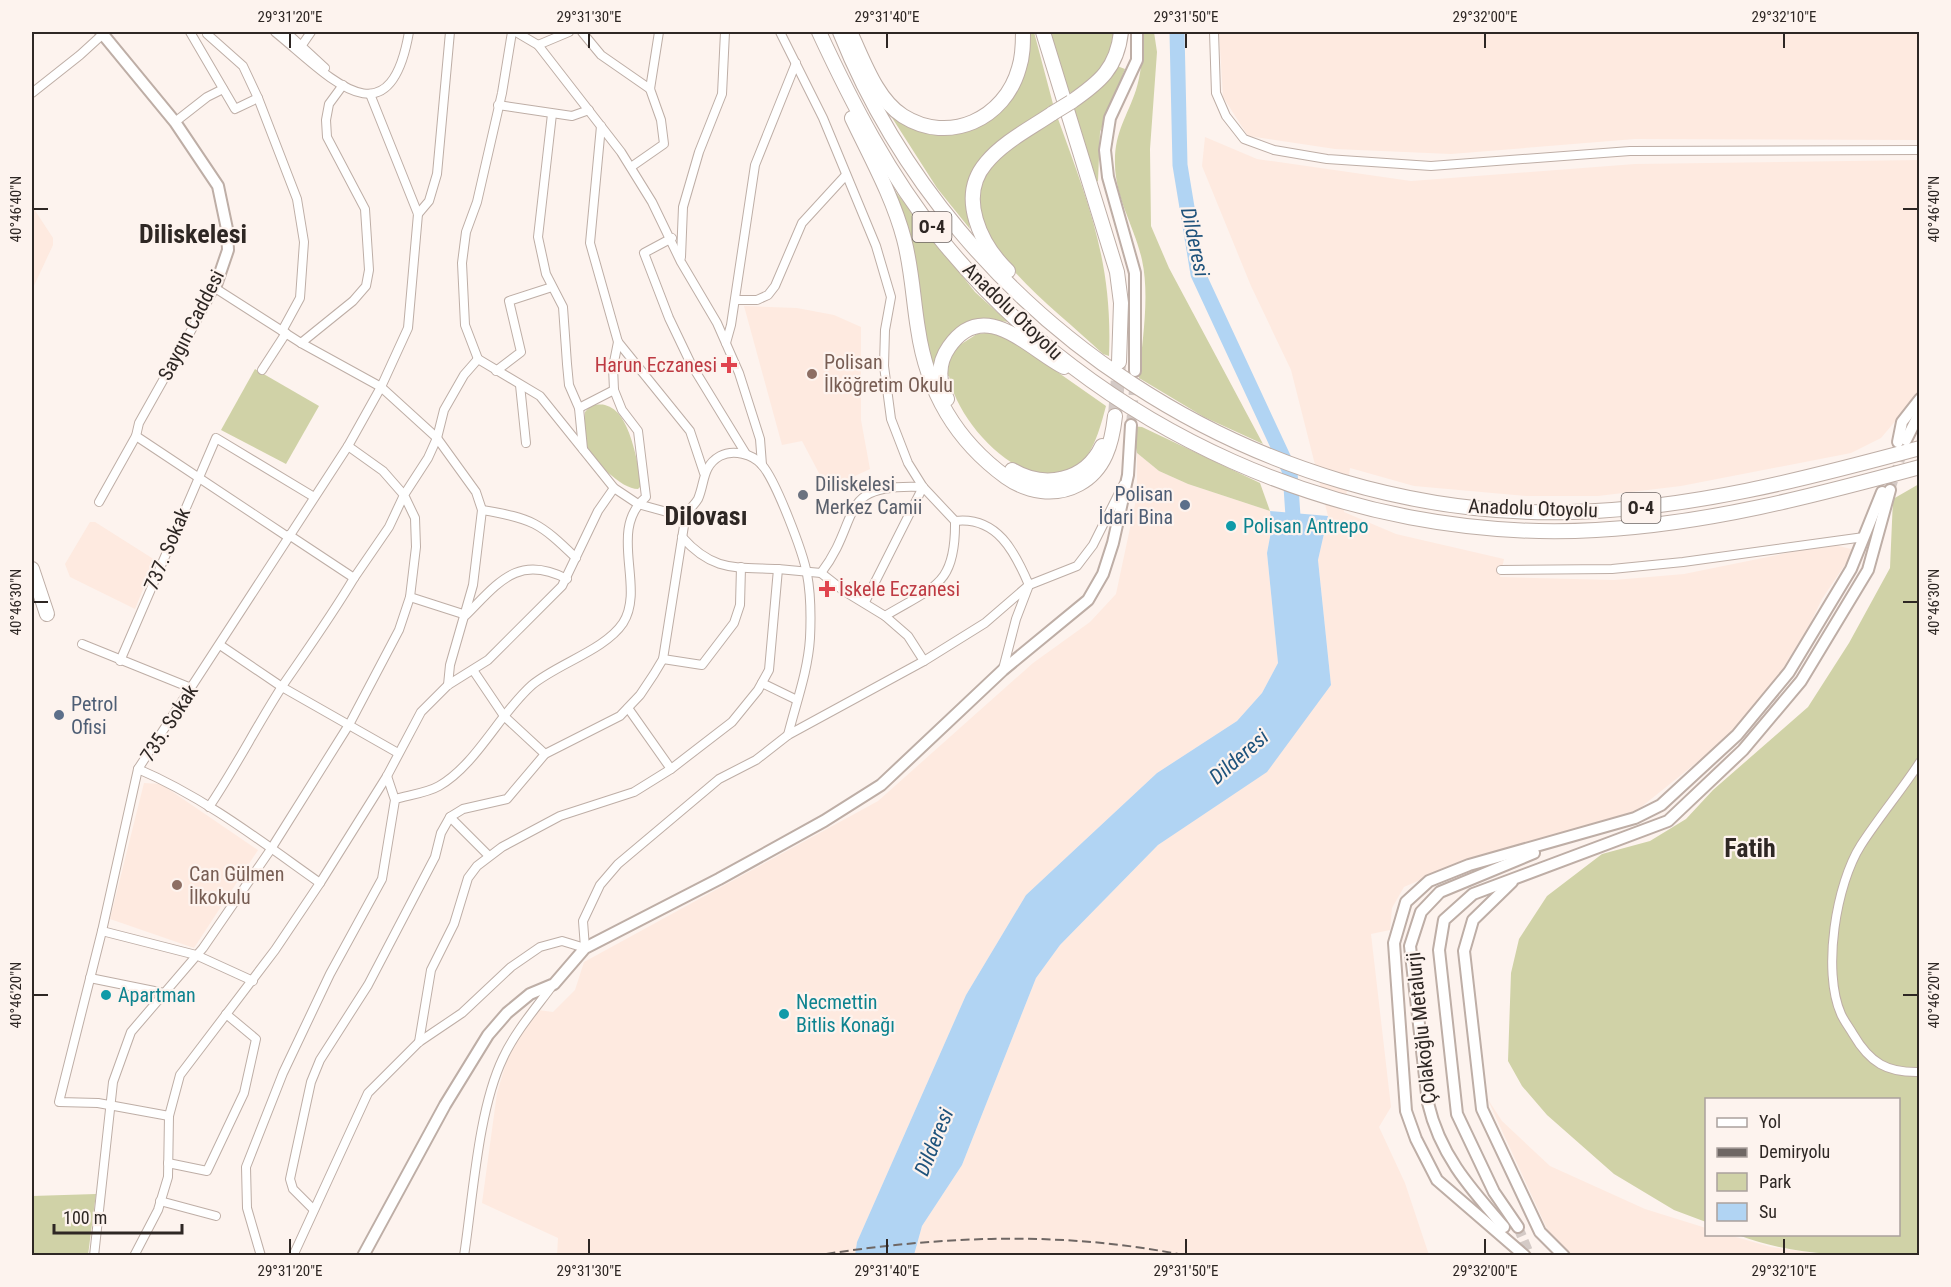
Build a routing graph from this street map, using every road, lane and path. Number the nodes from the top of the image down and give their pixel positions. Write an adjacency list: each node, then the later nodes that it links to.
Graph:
1 (190, 32): 27 (street)
2 (275, 32): 29 (street)
3 (286, 32): 24 (street)
4 (311, 32): 24 (street)
5 (409, 32): 34 (street)
6 (450, 32): 44 (street)
7 (514, 32): 25 (street); 36 (street)
8 (569, 32): 25 (street)
9 (582, 32): 32 (street)
10 (659, 32): 32 (street)
11 (724, 32): 46 (street)
12 (780, 32): 28 (street)
13 (819, 32): 26 (highway, Anadolu Otoyolu / O-4)
14 (840, 32): 55 (highway, Anadolu Otoyolu / O-4)
15 (850, 32): 16 (highway)
16 (1023, 32)
17 (1037, 32): 55 (highway)
18 (1043, 32): 55 (highway)
19 (1121, 32): 55 (highway, bridge)
20 (1137, 32): 58 (main road)
21 (1214, 32): 41 (street)
22 (102, 33): 33 (street); 39 (main road, Saygın Caddesi)
23 (207, 33): 27 (street); 35 (street)
24 (303, 45): 29 (street)
25 (538, 45): 37 (street)
26 (827, 49): 59 (highway, Anadolu Otoyolu / O-4); 59 (highway)
27 (204, 52): 31 (street)
28 (796, 63): 43 (street); 49 (street)
29 (333, 78): 30 (street)
30 (343, 85): 34 (street); 52 (street)
31 (223, 89): 35 (street); 39 (street)
32 (650, 89): 42 (street)
33 (32, 93)
34 (369, 94): 44 (street)
35 (258, 98): 50 (street)
36 (498, 105): 38 (street); 54 (street)
37 (589, 110): 38 (street); 40 (street)
38 (552, 114): 47 (street)
39 (175, 122): 48 (main road, Saygın Caddesi)
40 (601, 126): 42 (street); 51 (street)
41 (1920, 150)
42 (631, 167): 45 (street)
43 (846, 175): 49 (street); 79 (street)
44 (418, 214): 61 (street, 735. Sokak)
45 (672, 238): 46 (street); 73 (street)
46 (681, 262): 53 (street)
47 (552, 286): 57 (street); 64 (street)
48 (215, 288): 50 (street); 67 (street, Saygın Caddesi)
49 (735, 300): 53 (street)
50 (284, 332): 52 (street); 56 (street)
51 (618, 342): 62 (street); 76 (street)
52 (301, 343): 61 (street)
53 (726, 343): 74 (street)
54 (478, 359): 57 (street); 68 (street)
55 (1111, 361): 71 (highway, Anadolu Otoyolu / O-4)
56 (262, 370)
57 (496, 371): 60 (street)
58 (1135, 371)
59 (1095, 384): 75 (highway, Anadolu Otoyolu / O-4)
60 (520, 385): 69 (street); 72 (street)
61 (381, 387): 68 (street); 70 (street, 735. Sokak)
62 (614, 390): 64 (street); 84 (street)
63 (1920, 399): 65 (main road)
64 (579, 408): 72 (street)
65 (1920, 412)
66 (1131, 425): 77 (main road)
67 (136, 436): 78 (street); 83 (street, Saygın Caddesi)
68 (437, 438): 81 (street); 85 (street)
69 (526, 443)
70 (348, 446): 81 (street); 82 (street, 735. Sokak)
71 (1920, 448)
72 (583, 449): 80 (street)
73 (746, 454): 74 (street); 76 (street)
74 (762, 465): 96 (street)
75 (1920, 468)
76 (704, 473): 86 (street)
77 (1128, 475): 100 (street); 112 (main road)
78 (196, 479): 82 (street, 737. Sokak); 88 (street); 109 (street, 737. Sokak)
79 (923, 487): 87 (street); 97 (street); 102 (street)
80 (614, 488): 84 (street); 91 (street)
81 (404, 495): 98 (street); 101 (street)
82 (314, 497): 88 (street, 735. Sokak)
83 (99, 502)
84 (638, 504): 86 (street); 119 (street)
85 (482, 510): 91 (street); 104 (street)
86 (687, 513): 89 (street)
87 (956, 521): 100 (street); 105 (street)
88 (289, 536): 98 (street); 107 (street, 735. Sokak)
89 (682, 537): 92 (street); 108 (street)
90 (1864, 537): 95 (street); 131 (main road); 134 (main road, Çolakoğlu Metalurji)
91 (576, 558): 99 (street)
92 (741, 567): 94 (street); 108 (street)
93 (32, 569): 103 (highway)
94 (778, 569): 96 (street); 113 (street)
95 (1501, 570)
96 (807, 572): 97 (street); 117 (street)
97 (821, 573): 102 (street)
98 (354, 578): 115 (street)
99 (567, 579): 104 (street); 111 (street)
100 (1029, 585): 110 (street); 112 (street)
101 (410, 597): 104 (street); 120 (street)
102 (865, 602): 105 (street)
103 (47, 614)
104 (466, 615): 114 (street)
105 (885, 616): 110 (street)
106 (82, 644): 109 (street)
107 (220, 645): 115 (street); 116 (street, 735. Sokak)
108 (663, 659): 118 (street)
109 (120, 661): 116 (street)
110 (924, 661): 121 (street)
111 (473, 670): 114 (street); 119 (street)
112 (1003, 670): 137 (main road)
113 (762, 682): 117 (street); 126 (street)
114 (448, 685): 122 (street)
115 (282, 687): 120 (street); 129 (street)
116 (191, 688): 125 (street, 735. Sokak)
117 (797, 700): 121 (street)
118 (628, 708): 123 (street); 126 (street)
119 (504, 716): 123 (street); 128 (street)
120 (350, 723): 122 (street); 132 (street)
121 (788, 735): 137 (street)
122 (398, 753): 127 (street)
123 (545, 754): 130 (street)
124 (1920, 762): 145 (street)
125 (138, 769): 129 (street); 136 (street, 735. Sokak)
126 (671, 769): 133 (street)
127 (387, 776): 128 (street); 135 (street)
128 (395, 800): 156 (street)
129 (209, 807): 132 (street)
130 (450, 817): 133 (street); 150 (street)
131 (1578, 834): 152 (main road, Çolakoğlu Metalurji); 160 (main road)
132 (271, 849): 135 (street); 138 (street)
133 (488, 855): 144 (street)
134 (1514, 880): 153 (main road, Çolakoğlu Metalurji); 161 (main road)
135 (320, 883): 140 (street)
136 (102, 931): 138 (street); 139 (street, 735. Sokak)
137 (585, 948): 141 (main road); 144 (street)
138 (196, 955): 140 (street); 142 (street)
139 (90, 978): 142 (street); 146 (street, 735. Sokak)
140 (253, 981): 143 (street)
141 (554, 984): 158 (main road); 159 (street)
142 (164, 993): 146 (street)
143 (226, 1014): 147 (street); 148 (street)
144 (419, 1042): 150 (street)
145 (1920, 1072)
146 (111, 1105): 147 (street); 154 (street)
147 (169, 1116): 148 (street)
148 (168, 1163): 149 (street)
149 (160, 1201): 151 (street); 155 (street)
150 (313, 1209): 157 (street)
151 (216, 1216)
152 (1504, 1227)
153 (1518, 1227)
154 (94, 1256)
155 (134, 1256)
156 (261, 1256)
157 (293, 1256)
158 (363, 1256)
159 (464, 1256)
160 (1525, 1256)
161 (1564, 1256)

